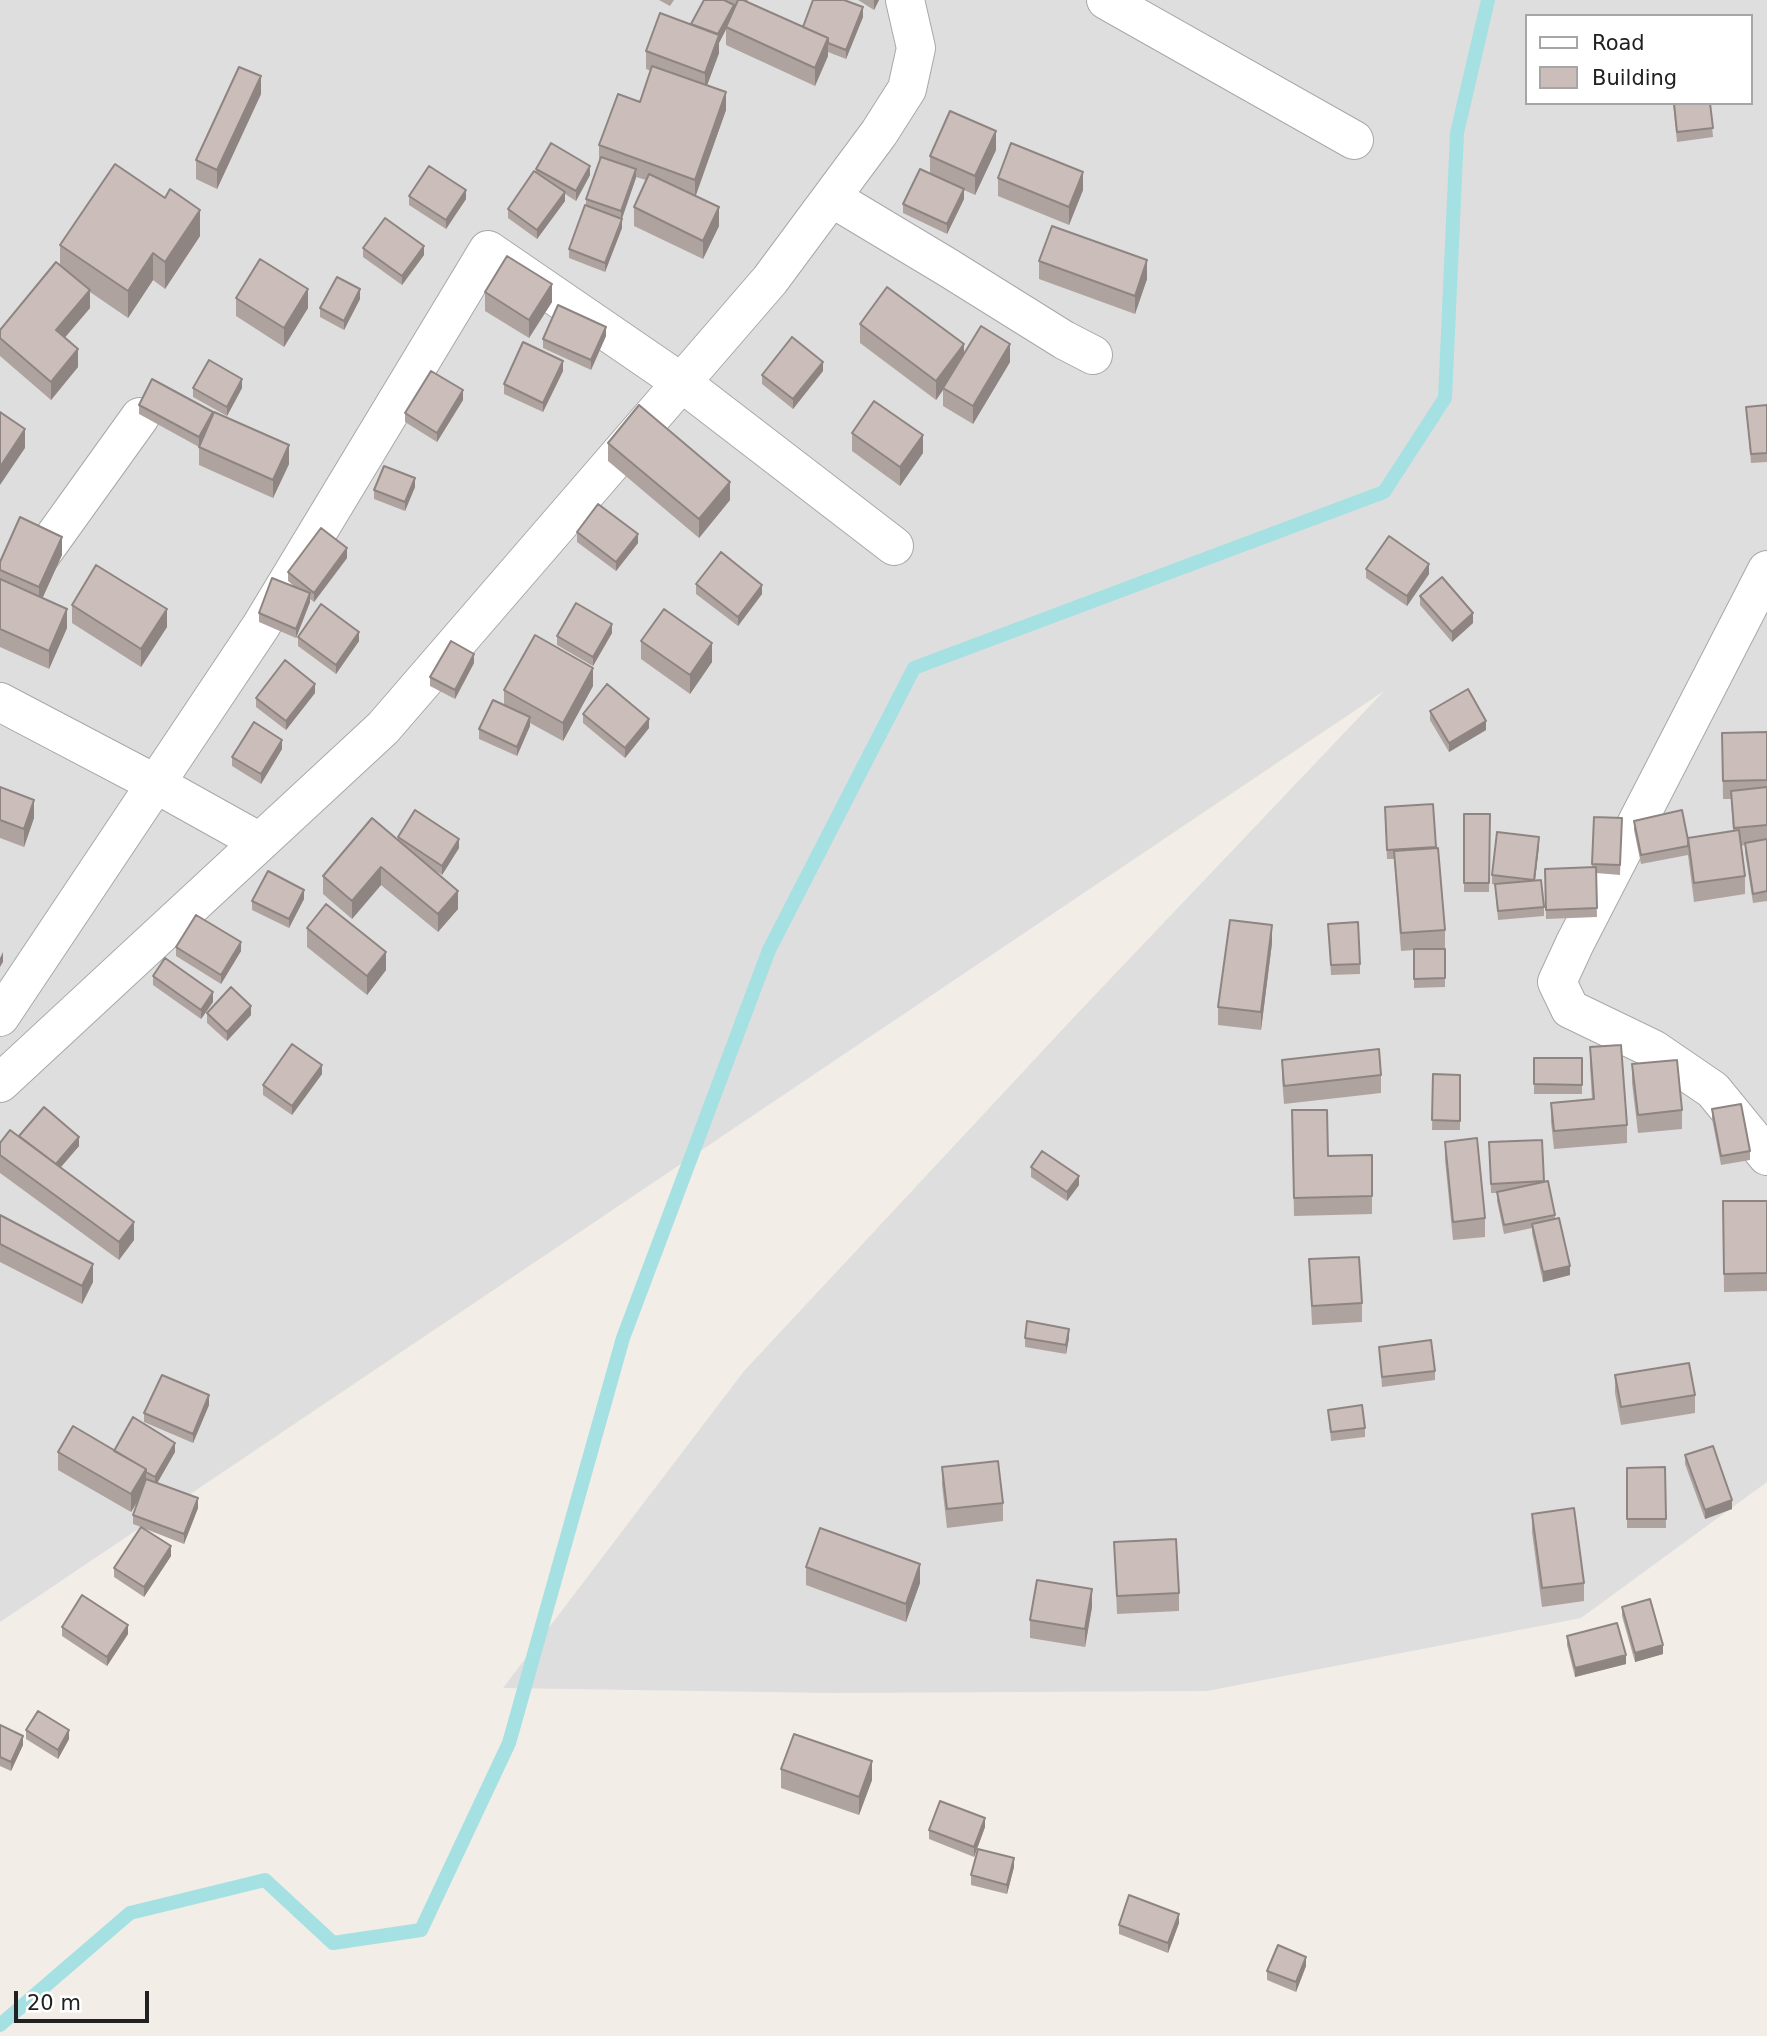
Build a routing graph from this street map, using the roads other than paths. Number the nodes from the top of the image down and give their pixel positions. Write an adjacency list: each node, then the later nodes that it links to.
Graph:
1 (905, 0): 4 (street)
2 (1106, 0): 3 (street)
3 (1354, 140)
4 (832, 198): 5 (street); 6 (street)
5 (1093, 355)
6 (682, 383): 8 (street); 12 (street); 13 (street)
7 (140, 417): 10 (street)
8 (894, 546)
9 (1767, 570): 16 (street)
10 (0, 612)
11 (0, 702): 12 (street)
12 (156, 784): 13 (street); 14 (street)
13 (260, 842): 15 (street)
14 (0, 1017)
15 (0, 1083)
16 (1767, 1156)

